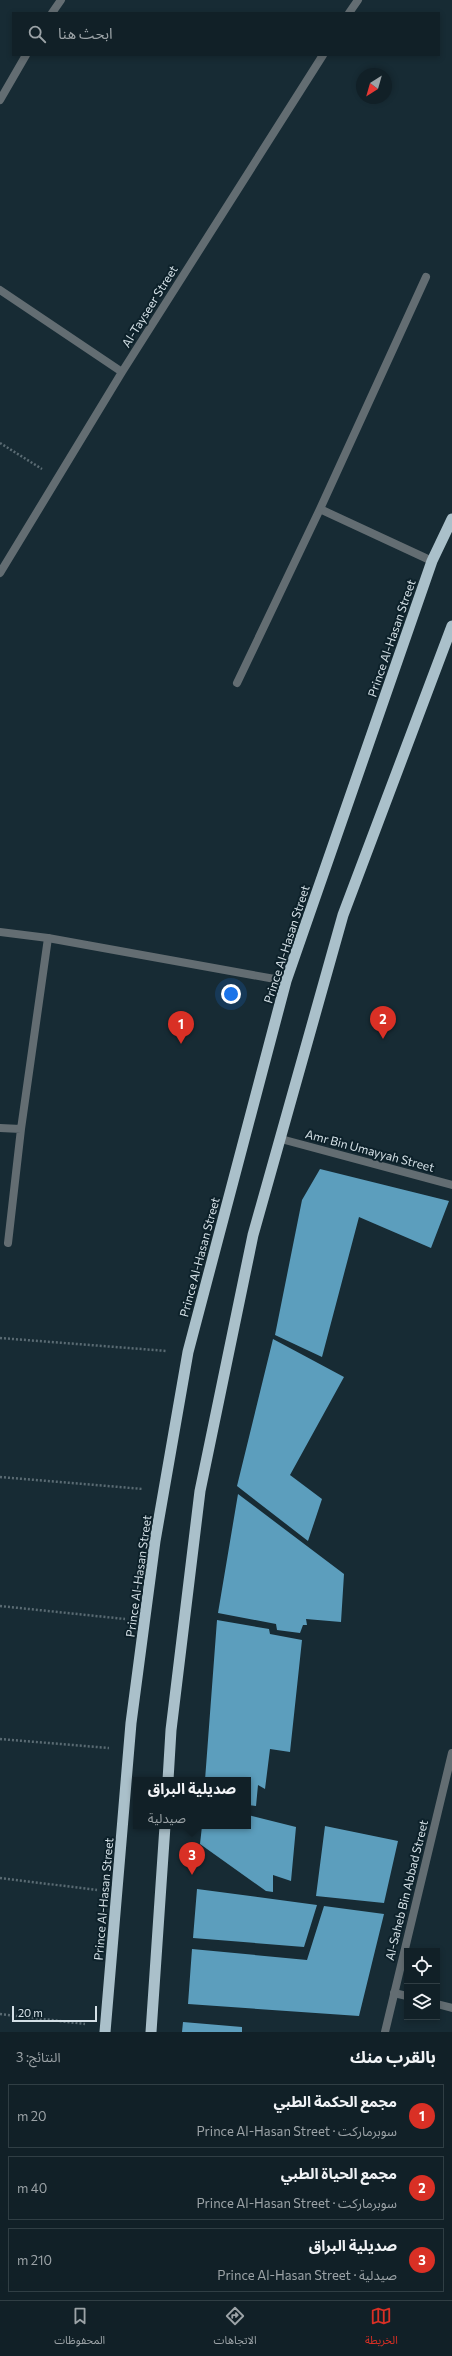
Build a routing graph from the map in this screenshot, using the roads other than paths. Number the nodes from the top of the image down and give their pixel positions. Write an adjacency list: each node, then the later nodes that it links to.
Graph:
1 (61, 0): 3 (street)
2 (358, 0): 4 (street)
3 (53, 12)
4 (351, 12)
5 (25, 56): 7 (street)
6 (322, 56): 10 (street, Al-Tayseer Street)
7 (0, 100)
8 (426, 277): 11 (street)
9 (0, 290): 10 (street)
10 (122, 372): 14 (street, Al-Tayseer Street)
11 (320, 509): 13 (street); 16 (street)
12 (452, 519): 13 (highway, Prince Al-Hasan Street)
13 (432, 561): 19 (highway, Prince Al-Hasan Street)
14 (0, 573)
15 (452, 626): 22 (highway)
16 (237, 683)
17 (0, 932): 18 (street)
18 (48, 938): 19 (street); 21 (street)
19 (286, 980): 32 (highway, Prince Al-Hasan Street)
20 (0, 1128): 21 (street)
21 (21, 1129): 24 (street)
22 (281, 1140): 23 (street, Amr Bin Umayyah Street); 26 (highway)
23 (452, 1185)
24 (8, 1243)
25 (452, 1753): 28 (street, Al-Saheb Bin Abbad Street)
26 (168, 1777)
27 (165, 1829): 33 (highway)
28 (394, 1993): 29 (street); 34 (street, Al-Saheb Bin Abbad Street)
29 (404, 1995)
30 (440, 2005): 31 (street)
31 (452, 2008)
32 (105, 2029)
33 (151, 2032)
34 (385, 2032)

